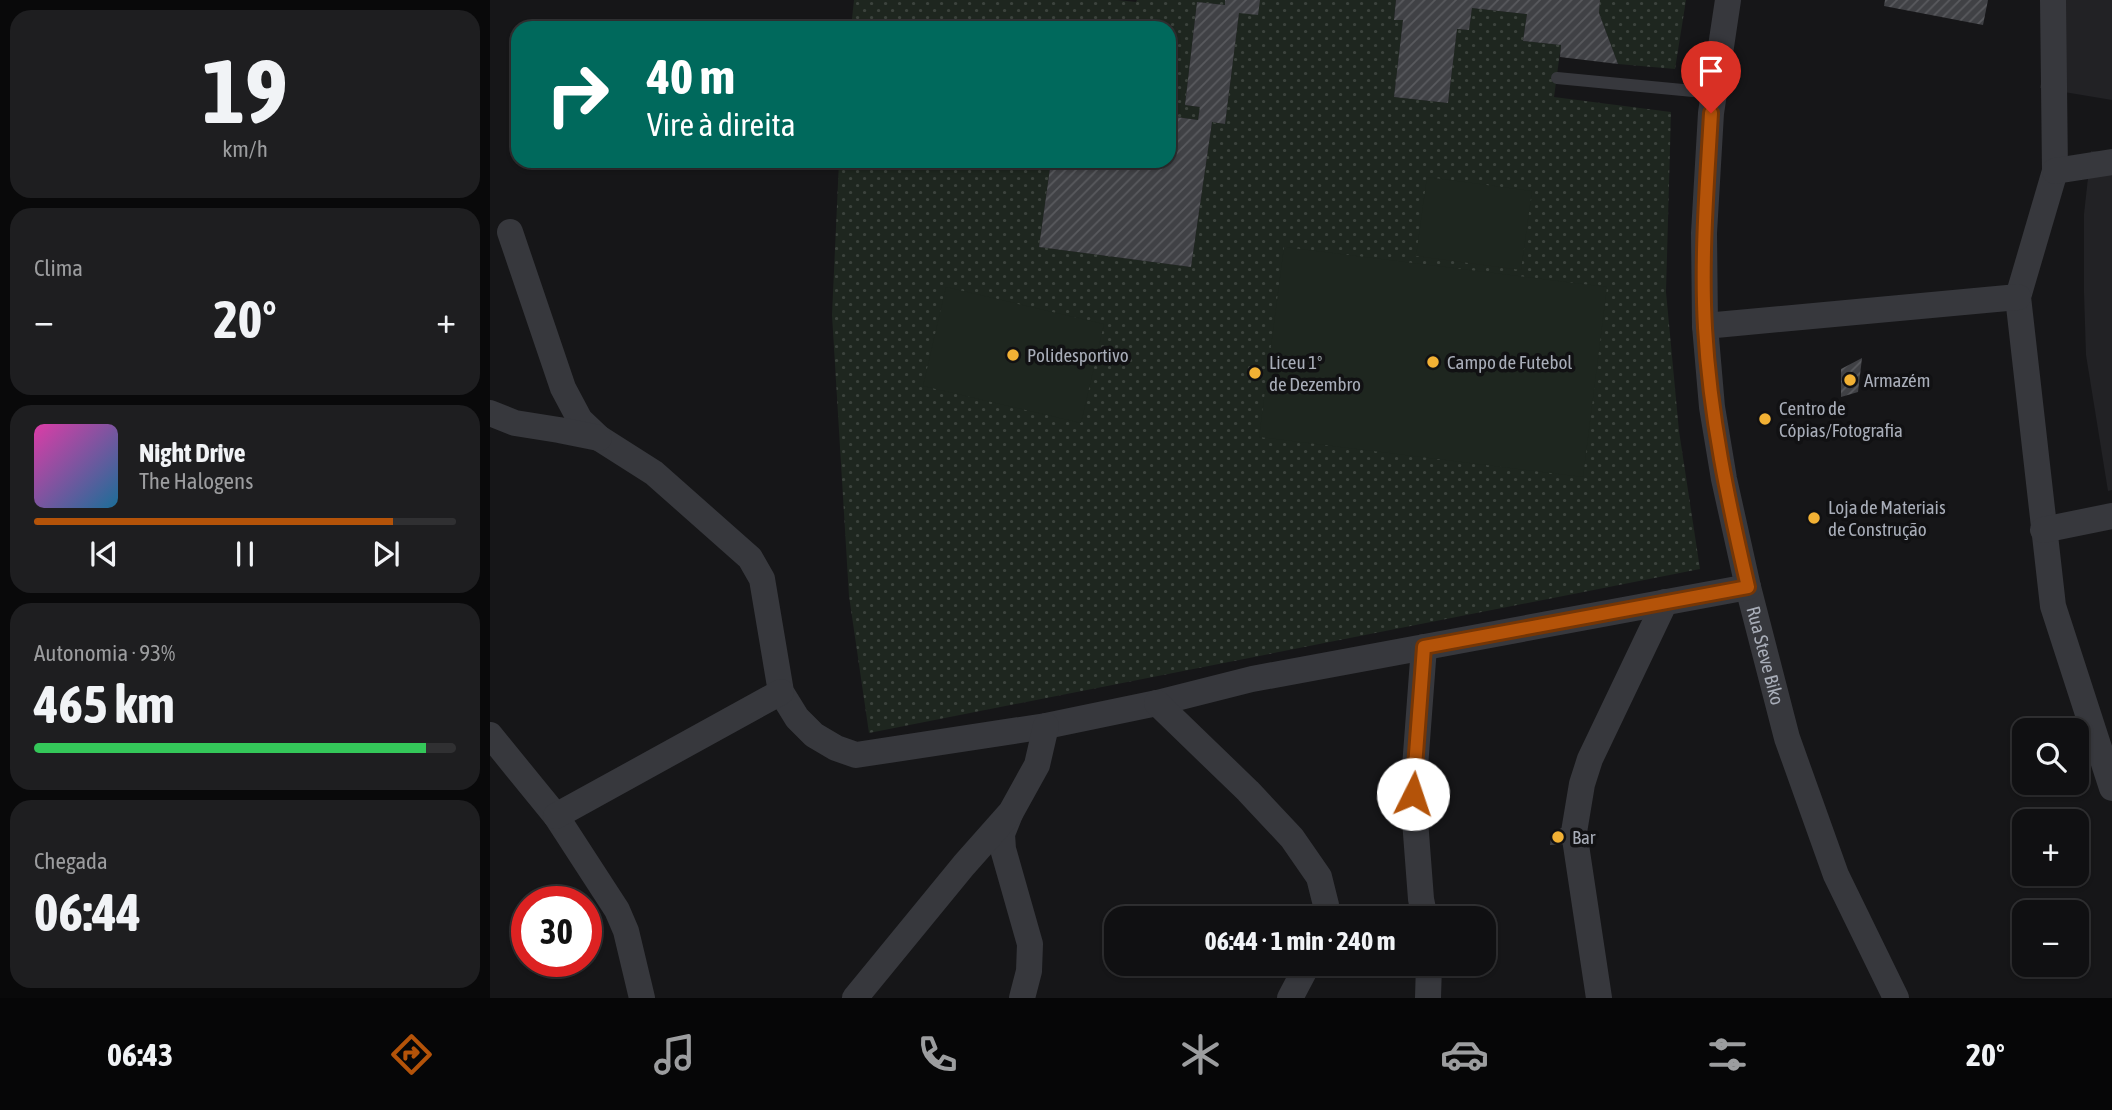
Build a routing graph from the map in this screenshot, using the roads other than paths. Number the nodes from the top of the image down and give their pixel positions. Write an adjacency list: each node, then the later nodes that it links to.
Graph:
1 (1728, 0): 4 (street, Rua Steve Biko)
2 (2053, 0): 6 (street)
3 (1557, 78): 4 (lane)
4 (1714, 93): 9 (street, Rua Steve Biko)
5 (2112, 162): 6 (street)
6 (2055, 171): 8 (street)
7 (510, 232): 11 (street)
8 (2018, 298): 9 (street); 13 (street)
9 (1705, 326): 14 (street, Rua Steve Biko)
10 (490, 413): 11 (street)
11 (599, 438): 17 (street)
12 (2112, 516): 13 (street)
13 (2043, 530): 21 (street)
14 (1748, 587): 15 (street); 34 (street, Rua Steve Biko)
15 (1665, 602): 16 (street); 33 (street)
16 (1424, 647): 18 (street); 25 (street)
17 (781, 692): 19 (street); 23 (street)
18 (1157, 703): 19 (street); 24 (street)
19 (1046, 726): 22 (street)
20 (490, 735): 23 (street)
21 (2112, 788)
22 (1011, 812): 29 (street); 30 (street)
23 (556, 816): 28 (street)
24 (1326, 906)
25 (1422, 906)
26 (1302, 976): 31 (street)
27 (1429, 976): 32 (street)
28 (642, 998)
29 (855, 998)
30 (1022, 998)
31 (1290, 998)
32 (1428, 998)
33 (1599, 998)
34 (1896, 998)

